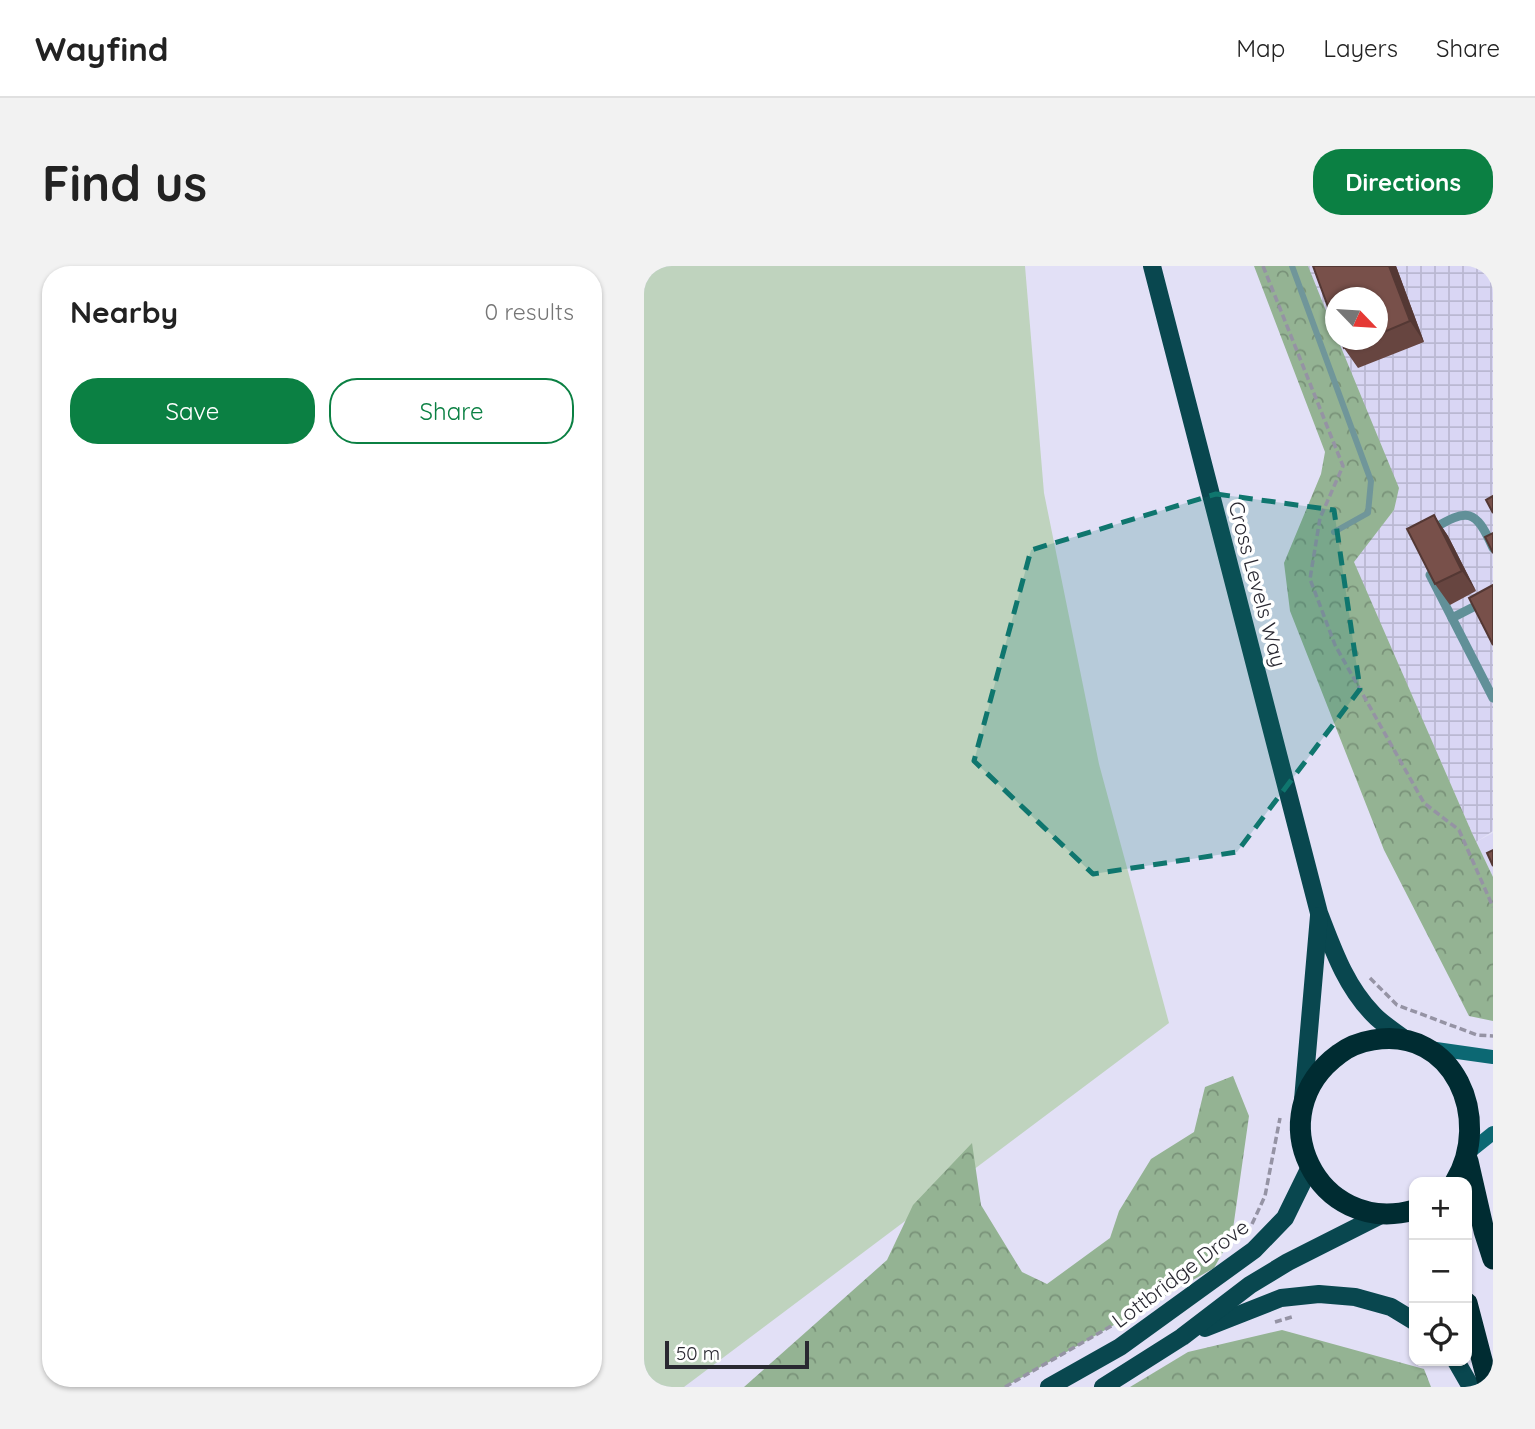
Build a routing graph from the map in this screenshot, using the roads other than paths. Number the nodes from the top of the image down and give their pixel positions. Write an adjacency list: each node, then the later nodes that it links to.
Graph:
1 (1152, 266): 8 (main road, Cross Levels Way)
2 (1423, 535): 3 (lane)
3 (1493, 548)
4 (1424, 562): 6 (lane)
5 (1493, 597): 6 (lane)
6 (1452, 618): 7 (lane)
7 (1493, 698)
8 (1319, 913): 9 (main road, Cross Levels Way); 11 (main road, Cross Levels Way)
9 (1417, 1044): 10 (street); 11 (highway); 13 (highway)
10 (1493, 1057)
11 (1302, 1107): 14 (highway)
12 (1493, 1133): 13 (street)
13 (1470, 1155): 15 (highway); 17 (highway)
14 (1310, 1167): 16 (highway); 22 (main road, Lottbridge Drove)
15 (1458, 1177)
16 (1398, 1213): 20 (main road)
17 (1493, 1259)
18 (1409, 1318): 20 (main road)
19 (1472, 1322): 25 (highway)
20 (1182, 1337): 23 (main road)
21 (1459, 1366): 24 (main road)
22 (1049, 1387)
23 (1103, 1387)
24 (1471, 1387)
25 (1489, 1387)

